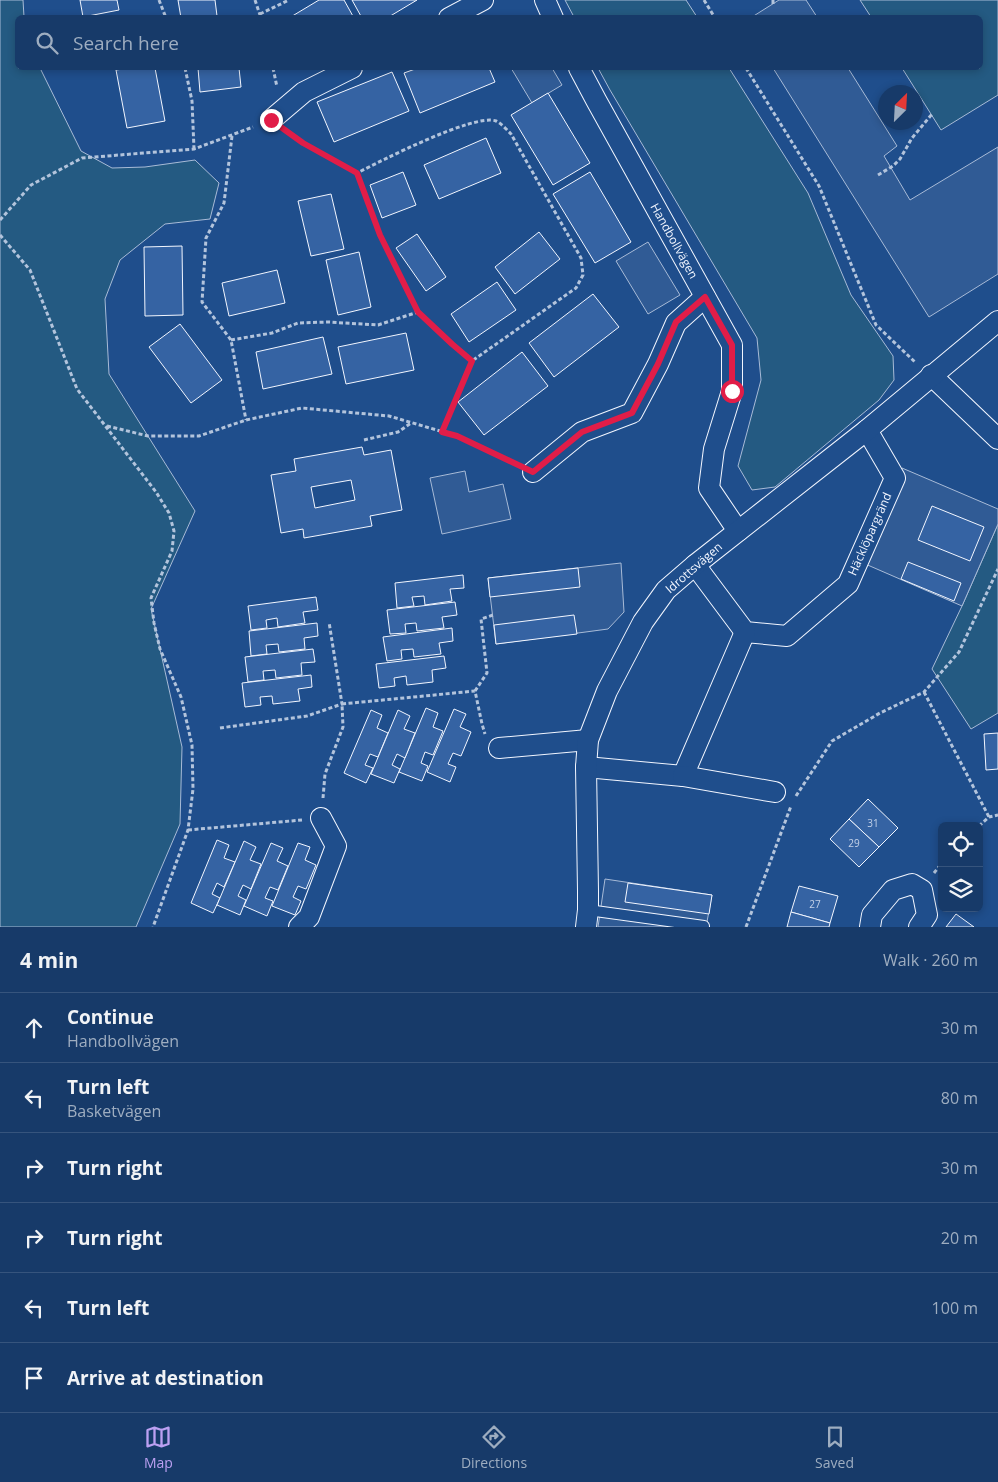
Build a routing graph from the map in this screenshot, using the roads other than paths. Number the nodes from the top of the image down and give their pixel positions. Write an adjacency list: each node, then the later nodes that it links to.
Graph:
1 (483, 0): 3 (street)
2 (544, 0): 4 (street)
3 (455, 15)
4 (552, 15)
5 (348, 70): 7 (street)
6 (580, 70): 8 (street, Handbollvägen)
7 (271, 120)
8 (705, 297): 13 (street); 14 (street, Handbollvägen)
9 (998, 321): 10 (street, Idrottsvägen)
10 (931, 375): 11 (street, Idrottsvägen); 12 (street)
11 (867, 430): 14 (street, Idrottsvägen); 16 (street, Häcklöpargränd)
12 (998, 439)
13 (533, 472)
14 (738, 531): 15 (street, Idrottsvägen)
15 (696, 565): 16 (street); 17 (street, Idrottsvägen)
16 (745, 632): 20 (street)
17 (588, 740): 18 (street); 19 (street, Idrottsvägen)
18 (499, 748)
19 (586, 767): 20 (street); 23 (street, Idrottsvägen)
20 (684, 776): 21 (street)
21 (775, 792)
22 (321, 818): 25 (street)
23 (587, 918): 24 (lane)
24 (704, 926)
25 (299, 927)
26 (870, 927): 27 (street)
27 (919, 927)

